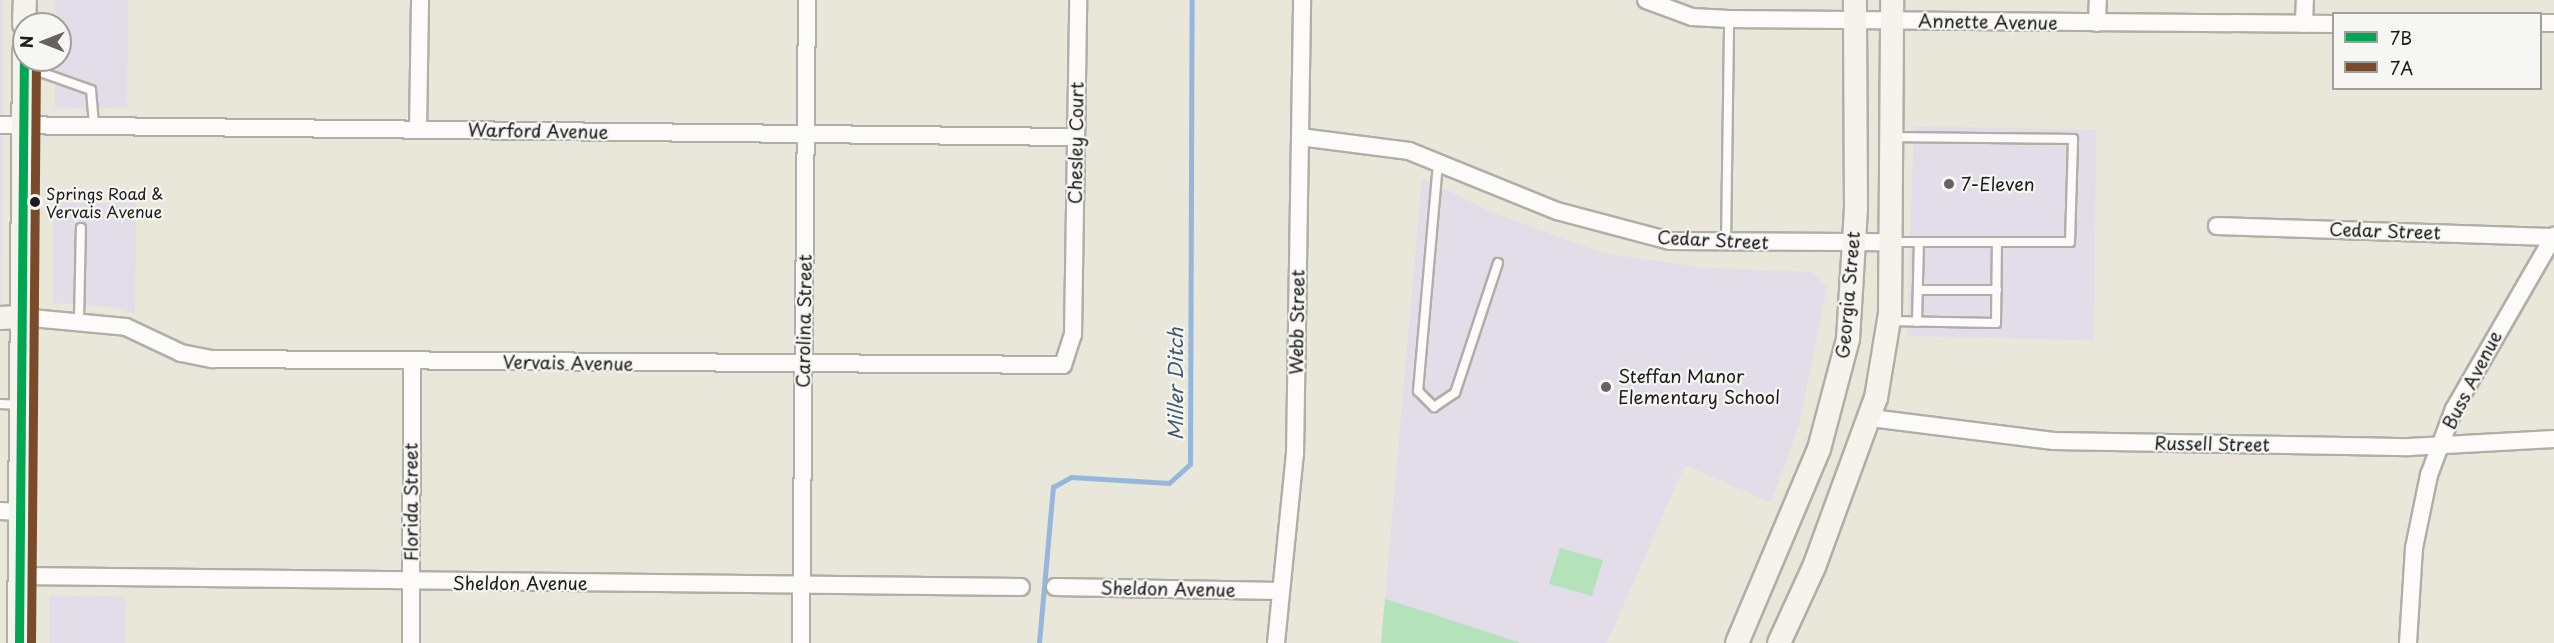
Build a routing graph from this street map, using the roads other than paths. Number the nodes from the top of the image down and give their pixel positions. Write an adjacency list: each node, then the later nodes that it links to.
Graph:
1 (420, 0): 19 (street)
2 (807, 0): 20 (street, Carolina Street)
3 (1078, 0): 21 (street, Chesley Court)
4 (1302, 0): 22 (street, Webb Street)
5 (1646, 0): 10 (street, Annette Avenue)
6 (2098, 0): 11 (street)
7 (2305, 0): 12 (street)
8 (1855, 10): 9 (street, Annette Avenue); 10 (street, Annette Avenue); 29 (main road, Georgia Street)
9 (1892, 10): 11 (street, Annette Avenue); 23 (main road)
10 (1729, 19): 32 (lane)
11 (2097, 23): 12 (street, Annette Avenue)
12 (2304, 24): 13 (street, Annette Avenue)
13 (2332, 24)
14 (24, 72): 17 (main road)
15 (52, 72): 18 (lane)
16 (0, 125): 17 (street, Warford Avenue)
17 (23, 125): 18 (street, Warford Avenue); 37 (main road)
18 (94, 126): 19 (street, Warford Avenue)
19 (418, 130): 20 (street, Warford Avenue)
20 (806, 134): 21 (street, Warford Avenue); 42 (street, Carolina Street)
21 (1076, 137): 34 (street, Chesley Court)
22 (1300, 137): 24 (street, Cedar Street); 53 (street, Webb Street)
23 (1892, 137): 30 (main road); 31 (lane, Cedar Street)
24 (1438, 163): 32 (street, Cedar Street); 33 (lane)
25 (2217, 226): 27 (street, Cedar Street)
26 (81, 228): 38 (lane)
27 (2554, 236): 46 (street, Buss Avenue)
28 (1919, 242): 30 (lane, Cedar Street); 31 (lane, Cedar Street); 35 (lane)
29 (1854, 243): 30 (street, Cedar Street); 32 (street, Cedar Street); 58 (main road, Georgia Street)
30 (1892, 243): 39 (main road)
31 (1997, 243): 36 (lane)
32 (1726, 244)
33 (1498, 263)
34 (1074, 287): 42 (street, Vervais Avenue)
35 (1918, 290): 36 (lane); 40 (lane)
36 (1997, 290): 40 (lane)
37 (11, 318): 38 (street, Vervais Avenue); 43 (main road)
38 (80, 321): 41 (street, Vervais Avenue)
39 (1888, 321): 40 (lane); 44 (main road)
40 (1917, 322)
41 (412, 361): 42 (street, Vervais Avenue); 49 (street, Florida Street)
42 (803, 366): 50 (street, Carolina Street)
43 (11, 405): 47 (main road)
44 (1871, 418): 46 (street, Russell Street); 59 (main road)
45 (2554, 440): 46 (street, Russell Street)
46 (2441, 443): 60 (street, Buss Avenue)
47 (10, 512): 48 (main road)
48 (20, 576): 49 (street, Sheldon Avenue); 54 (main road)
49 (411, 582): 50 (street, Sheldon Avenue); 55 (street, Florida Street)
50 (802, 584): 51 (street, Sheldon Avenue); 56 (street, Carolina Street)
51 (1021, 587)
52 (1055, 587): 53 (street, Sheldon Avenue)
53 (1281, 591): 57 (street, Webb Street)
54 (19, 643)
55 (411, 643)
56 (801, 643)
57 (1276, 643)
58 (1737, 643)
59 (1779, 643)
60 (2408, 643)

